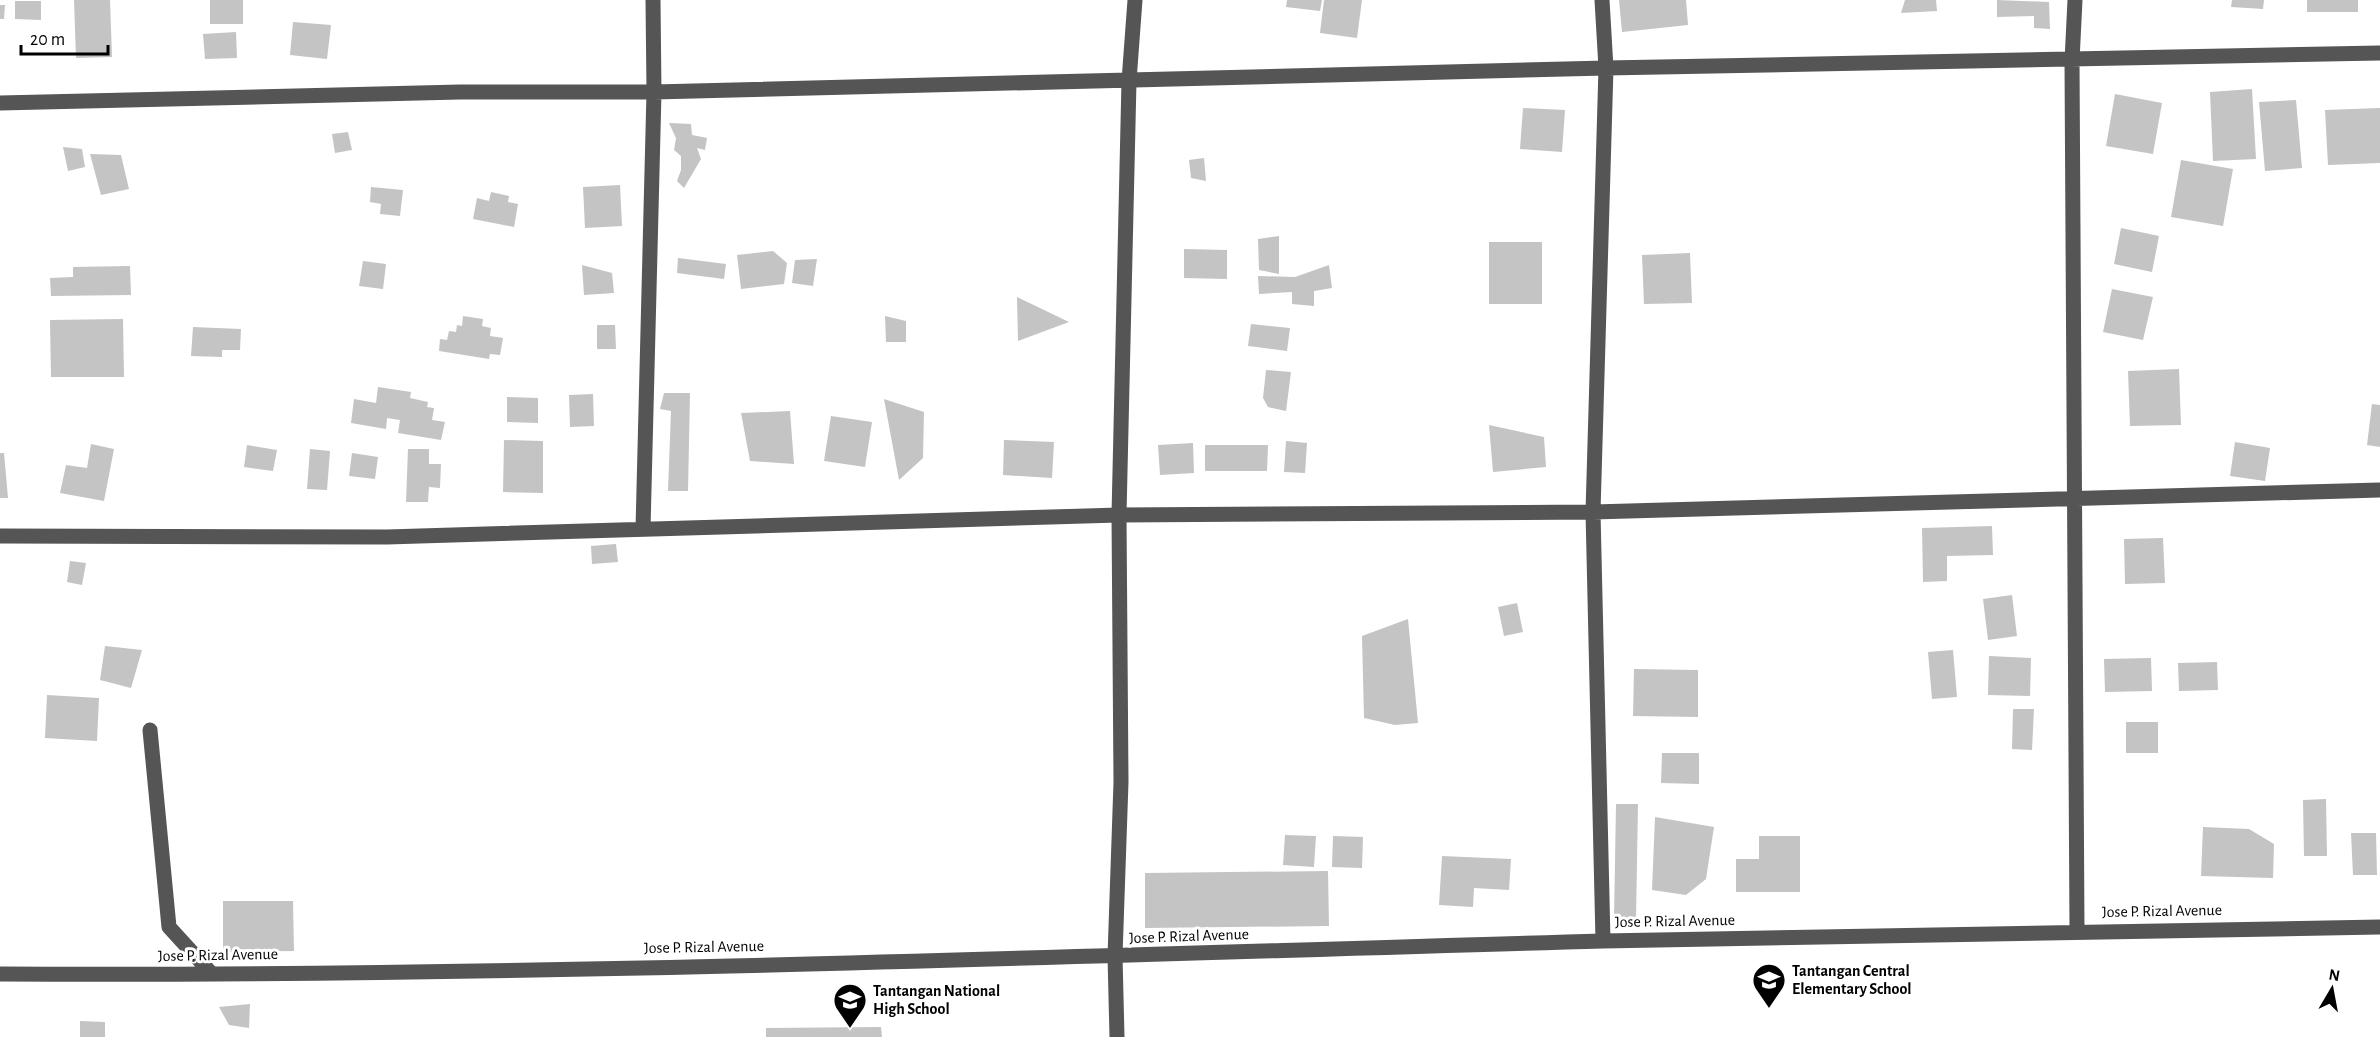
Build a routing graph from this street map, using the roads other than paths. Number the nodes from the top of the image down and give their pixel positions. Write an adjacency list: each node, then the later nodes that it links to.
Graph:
1 (653, 0): 9 (street)
2 (1135, 0): 8 (street)
3 (1602, 0): 7 (street)
4 (2074, 0): 6 (street)
5 (2380, 53): 6 (street)
6 (2072, 61): 7 (street); 12 (street)
7 (1606, 68): 8 (street); 13 (street)
8 (1129, 81): 9 (street); 14 (street)
9 (654, 92): 10 (street); 15 (street)
10 (0, 103)
11 (2380, 490): 12 (street)
12 (2076, 498): 13 (street); 19 (street)
13 (1593, 512): 14 (street); 20 (street)
14 (1119, 515): 15 (street); 21 (street)
15 (643, 528): 16 (street)
16 (0, 536)
17 (150, 730): 22 (street)
18 (2380, 927): 19 (street, Jose P. Rizal Avenue)
19 (2077, 930): 20 (street, Jose P. Rizal Avenue)
20 (1603, 941): 21 (street, Jose P. Rizal Avenue)
21 (1114, 957): 22 (street, Jose P. Rizal Avenue); 24 (street)
22 (211, 973): 23 (street, Jose P. Rizal Avenue)
23 (0, 974)
24 (1117, 1037)

